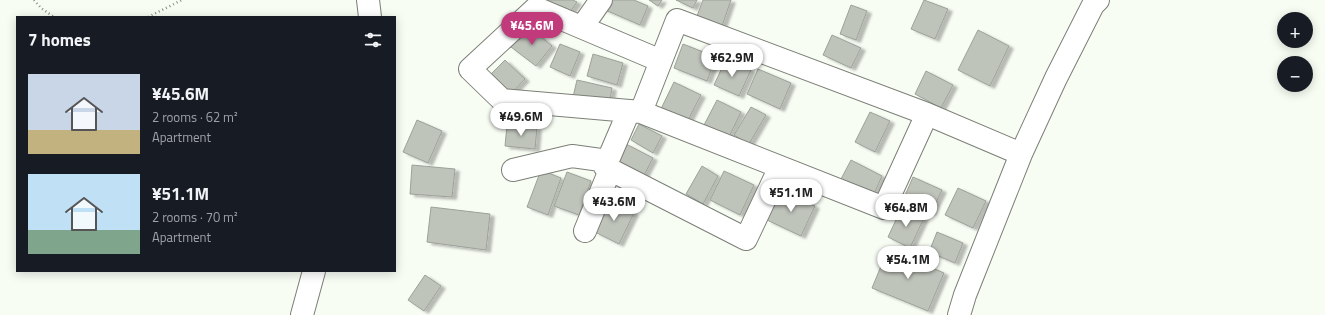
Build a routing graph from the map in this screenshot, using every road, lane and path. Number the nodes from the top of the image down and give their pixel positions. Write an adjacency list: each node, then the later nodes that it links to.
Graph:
1 (34, 0): 6 (path)
2 (182, 0): 7 (path)
3 (368, 0): 8 (street)
4 (601, 0): 9 (street)
5 (1098, 0): 13 (street)
6 (53, 16)
7 (150, 16)
8 (370, 16)
9 (582, 27): 10 (street); 11 (street)
10 (661, 61): 11 (street); 12 (street)
11 (635, 112): 14 (street); 15 (street)
12 (927, 114): 13 (street); 15 (street)
13 (1022, 154): 20 (street)
14 (609, 165): 15 (street); 16 (street); 17 (street)
15 (780, 167)
16 (513, 170)
17 (585, 231)
18 (314, 272): 19 (street)
19 (302, 315)
20 (958, 315)

